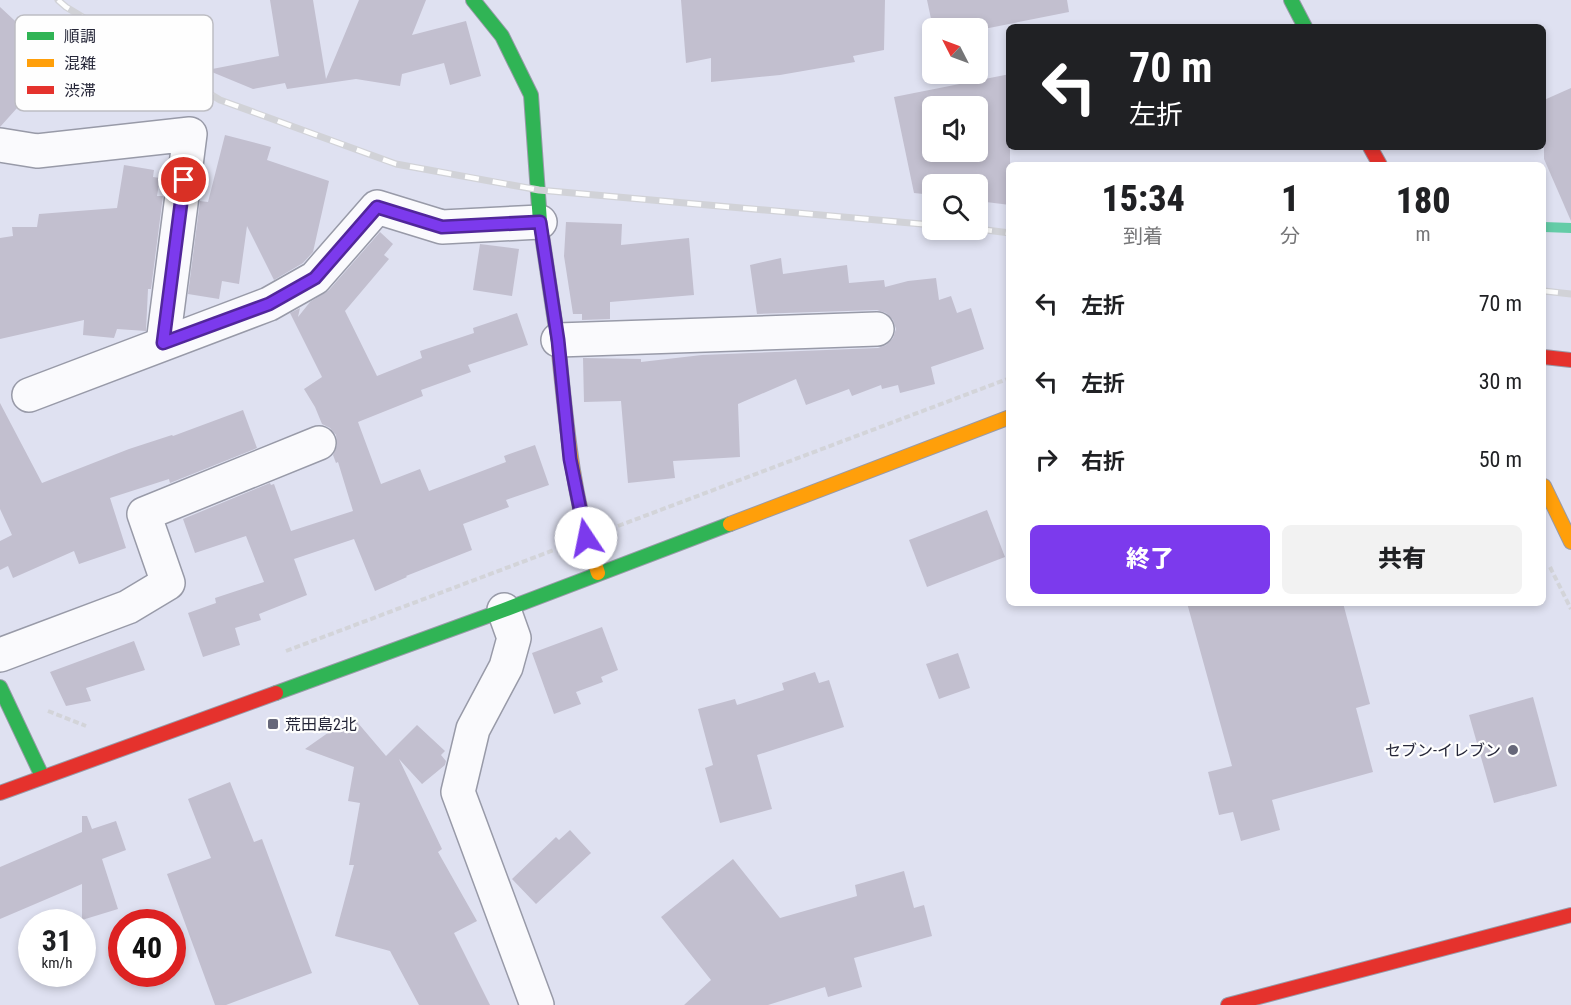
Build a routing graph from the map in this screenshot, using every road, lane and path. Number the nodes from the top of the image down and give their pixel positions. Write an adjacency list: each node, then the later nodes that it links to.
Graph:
1 (473, 0): 5 (street)
2 (1291, 0): 3 (street)
3 (1303, 24)
4 (0, 145): 8 (street)
5 (540, 222): 7 (street); 8 (street)
6 (878, 329): 7 (street)
7 (558, 340): 16 (street)
8 (163, 343): 12 (street)
9 (1546, 357): 10 (street)
10 (1571, 360)
11 (1006, 380): 16 (path)
12 (29, 395)
13 (1006, 419): 19 (street)
14 (319, 443): 23 (street)
15 (1546, 490): 17 (street)
16 (586, 538): 19 (street); 22 (path)
17 (1571, 542)
18 (1548, 565): 20 (path)
19 (598, 573): 21 (street)
20 (1571, 609)
21 (504, 610): 27 (street); 30 (street)
22 (285, 651)
23 (0, 655)
24 (0, 687): 27 (street)
25 (44, 703): 26 (path)
26 (86, 726)
27 (42, 776): 28 (street)
28 (0, 793)
29 (1571, 915): 31 (street)
30 (537, 1005)
31 (1228, 1005)

